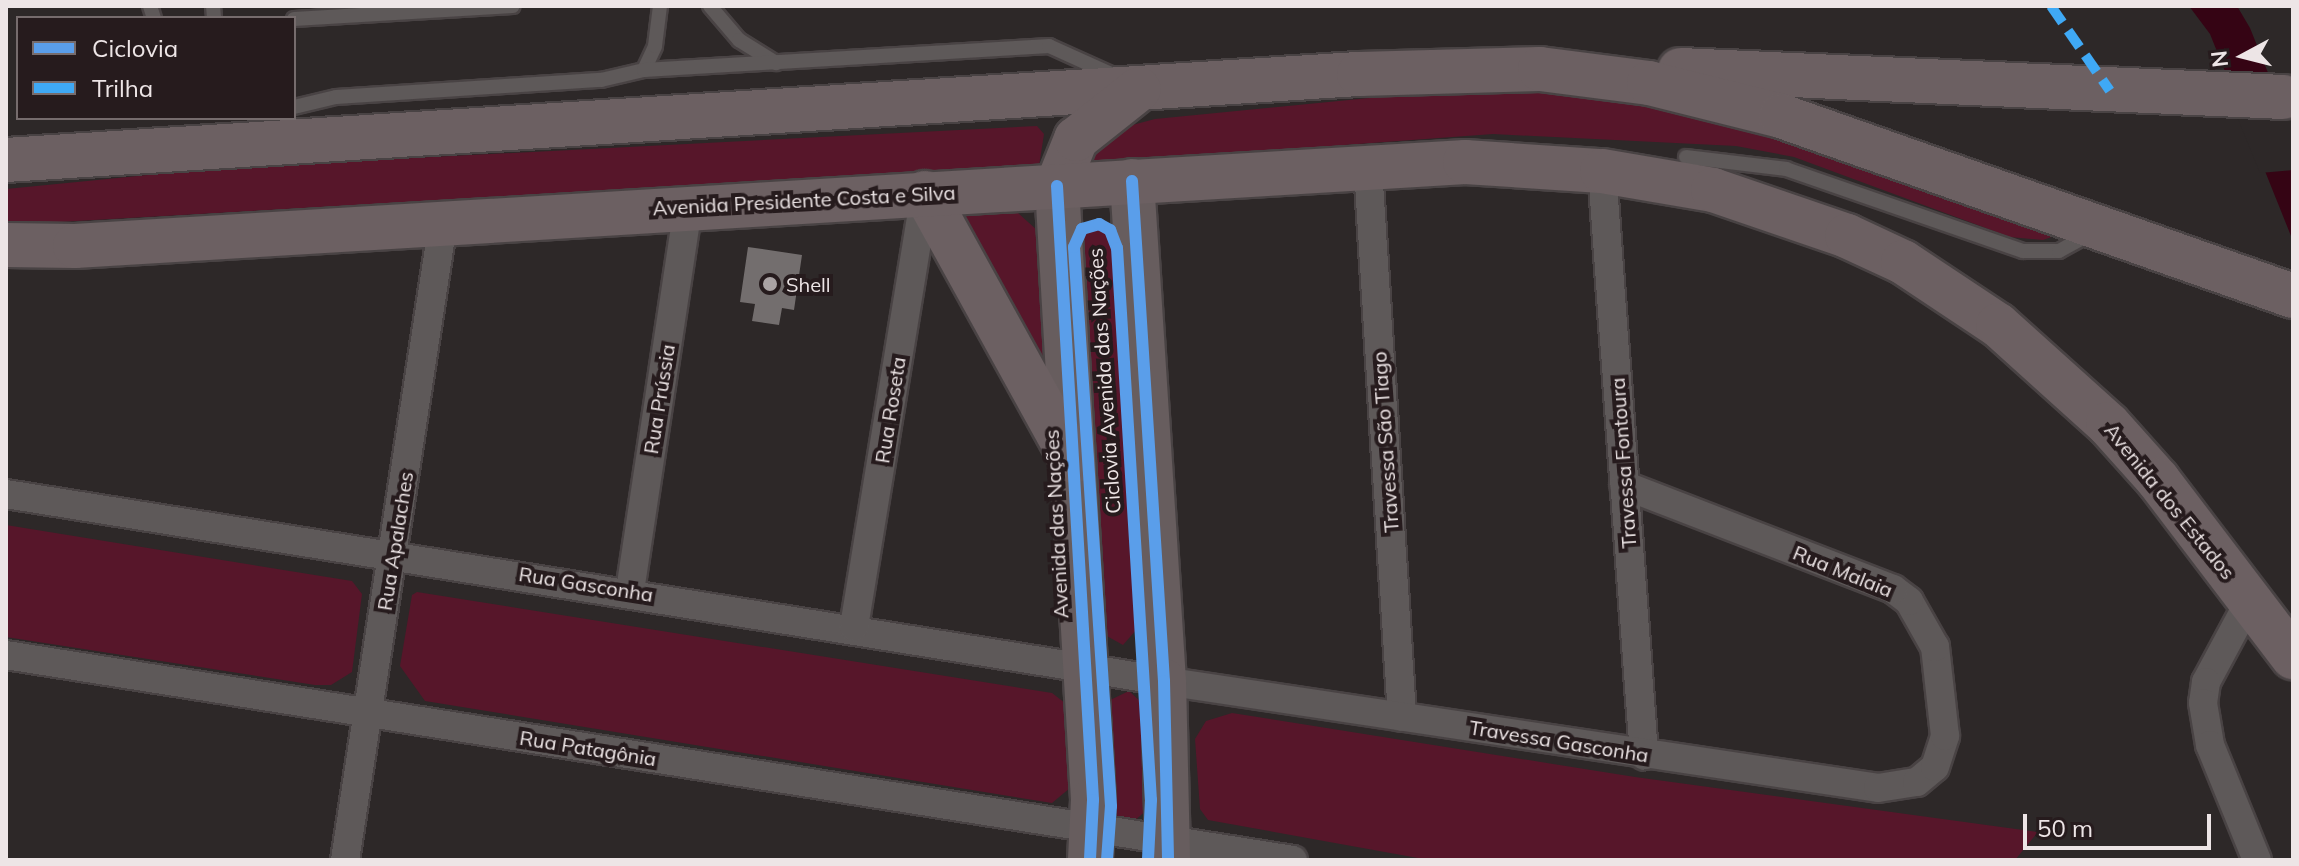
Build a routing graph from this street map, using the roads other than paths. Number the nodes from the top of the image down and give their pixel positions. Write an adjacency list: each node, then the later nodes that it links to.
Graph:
1 (513, 6): 4 (lane)
2 (660, 6): 6 (lane)
3 (710, 6): 5 (lane)
4 (296, 19)
5 (776, 63): 6 (lane); 8 (lane)
6 (644, 70): 10 (lane)
7 (1593, 74): 8 (highway); 9 (highway); 20 (highway)
8 (1139, 89): 12 (highway); 16 (highway)
9 (2283, 97)
10 (296, 107)
11 (1686, 157): 20 (lane)
12 (6, 160)
13 (1368, 167): 14 (highway, Avenida Presidente Costa e Silva); 15 (highway, Avenida Presidente Costa e Silva); 35 (street, Travessa São Tiago)
14 (1602, 171): 24 (street, Travessa Fontoura); 28 (highway, Avenida dos Estados)
15 (1132, 181): 16 (highway, Avenida Presidente Costa e Silva); 33 (main road)
16 (1057, 186): 17 (highway, Avenida Presidente Costa e Silva); 23 (main road, Avenida das Nações)
17 (925, 193): 18 (highway, Avenida Presidente Costa e Silva); 23 (highway); 29 (street, Rua Roseta)
18 (688, 207): 19 (highway, Avenida Presidente Costa e Silva); 27 (street, Rua Prússia)
19 (443, 223): 21 (highway, Avenida Presidente Costa e Silva); 26 (street, Rua Apalaches)
20 (2101, 227): 22 (highway)
21 (6, 245)
22 (2293, 296)
23 (1073, 461): 32 (main road, Avenida das Nações)
24 (1624, 485): 36 (street, Travessa Fontoura); 37 (street, Rua Malaia)
25 (6, 494): 26 (street, Rua Gasconha)
26 (392, 555): 27 (street, Rua Gasconha); 34 (street, Rua Apalaches)
27 (630, 591): 29 (street, Rua Gasconha)
28 (2250, 600): 31 (highway, Avenida dos Estados); 42 (street)
29 (854, 627): 32 (street, Rua Gasconha)
30 (6, 655): 34 (street, Rua Patagônia)
31 (2293, 657)
32 (1085, 665): 33 (street, Rua Gasconha); 38 (main road, Avenida das Nações)
33 (1164, 681): 35 (street, Travessa Gasconha); 39 (main road)
34 (369, 713): 38 (street, Rua Patagônia); 40 (street, Rua Apalaches)
35 (1402, 717): 36 (street, Travessa Gasconha)
36 (1644, 755): 37 (street, Travessa Gasconha)
37 (1942, 755)
38 (1092, 843): 39 (street, Rua Patagônia)
39 (1168, 850): 41 (street, Rua Patagônia)
40 (345, 860)
41 (1293, 860)
42 (2257, 860)

